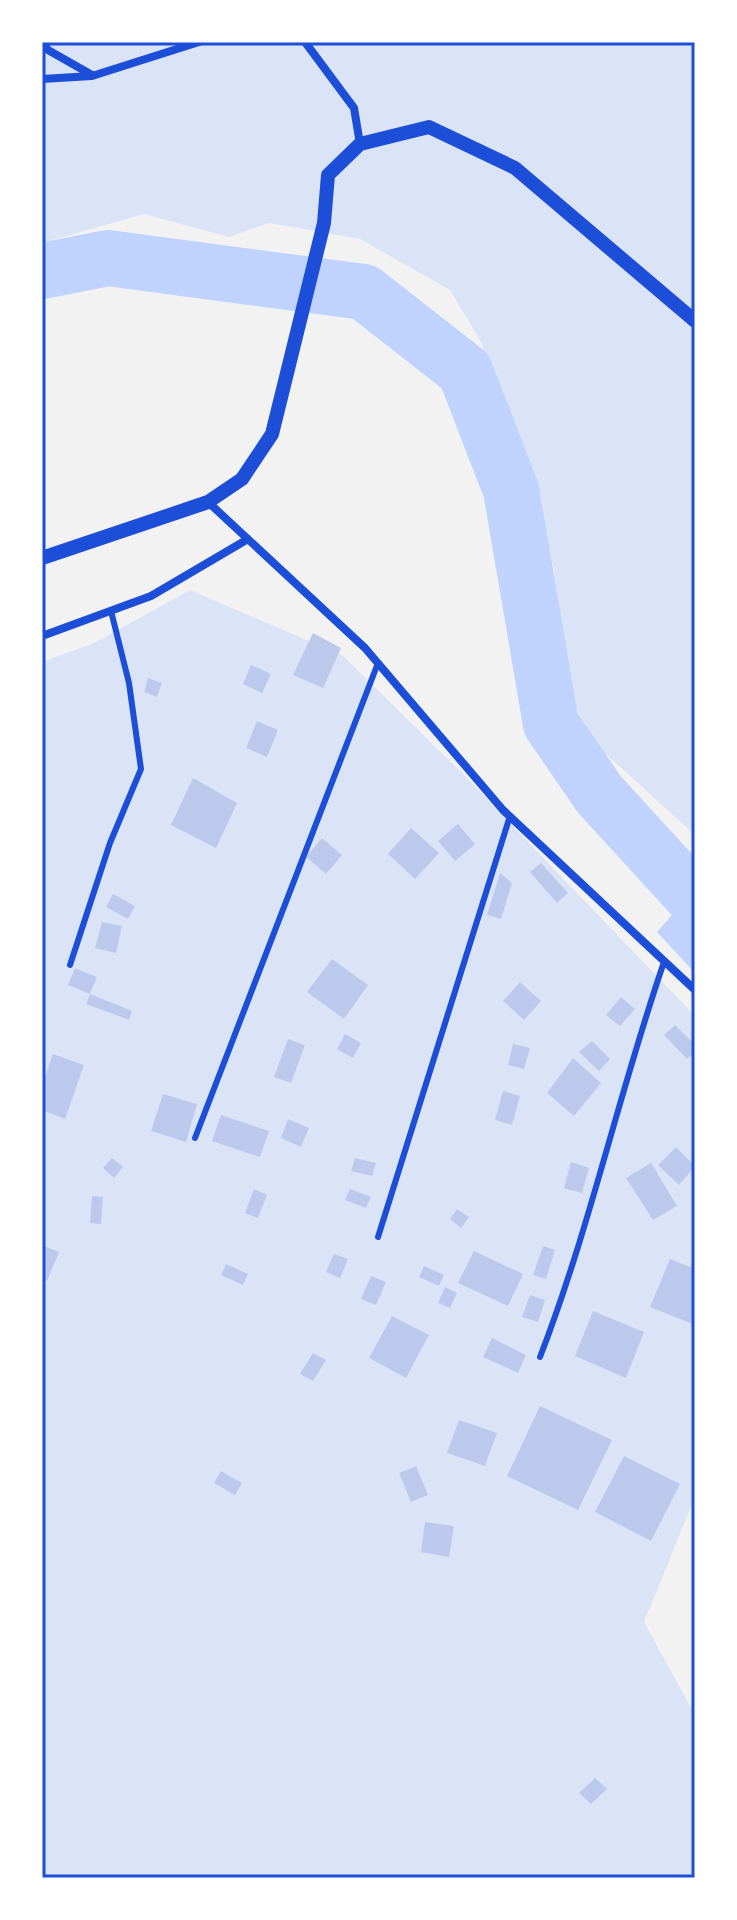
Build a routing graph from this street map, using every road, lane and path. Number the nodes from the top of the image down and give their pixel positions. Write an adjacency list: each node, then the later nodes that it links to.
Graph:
1 (43, 42): 4 (street)
2 (199, 42): 4 (street)
3 (305, 42): 6 (street)
4 (92, 76): 5 (street)
5 (42, 79)
6 (360, 144): 7 (street); 8 (street)
7 (695, 321)
8 (208, 502): 9 (street); 10 (street)
9 (248, 539): 11 (street); 13 (street)
10 (42, 558)
11 (111, 611): 12 (street); 16 (lane)
12 (42, 636)
13 (378, 663): 14 (street); 18 (lane)
14 (510, 816): 15 (street); 19 (lane)
15 (664, 962): 17 (street); 20 (lane)
16 (70, 965)
17 (695, 990)
18 (195, 1138)
19 (378, 1237)
20 (540, 1357)

